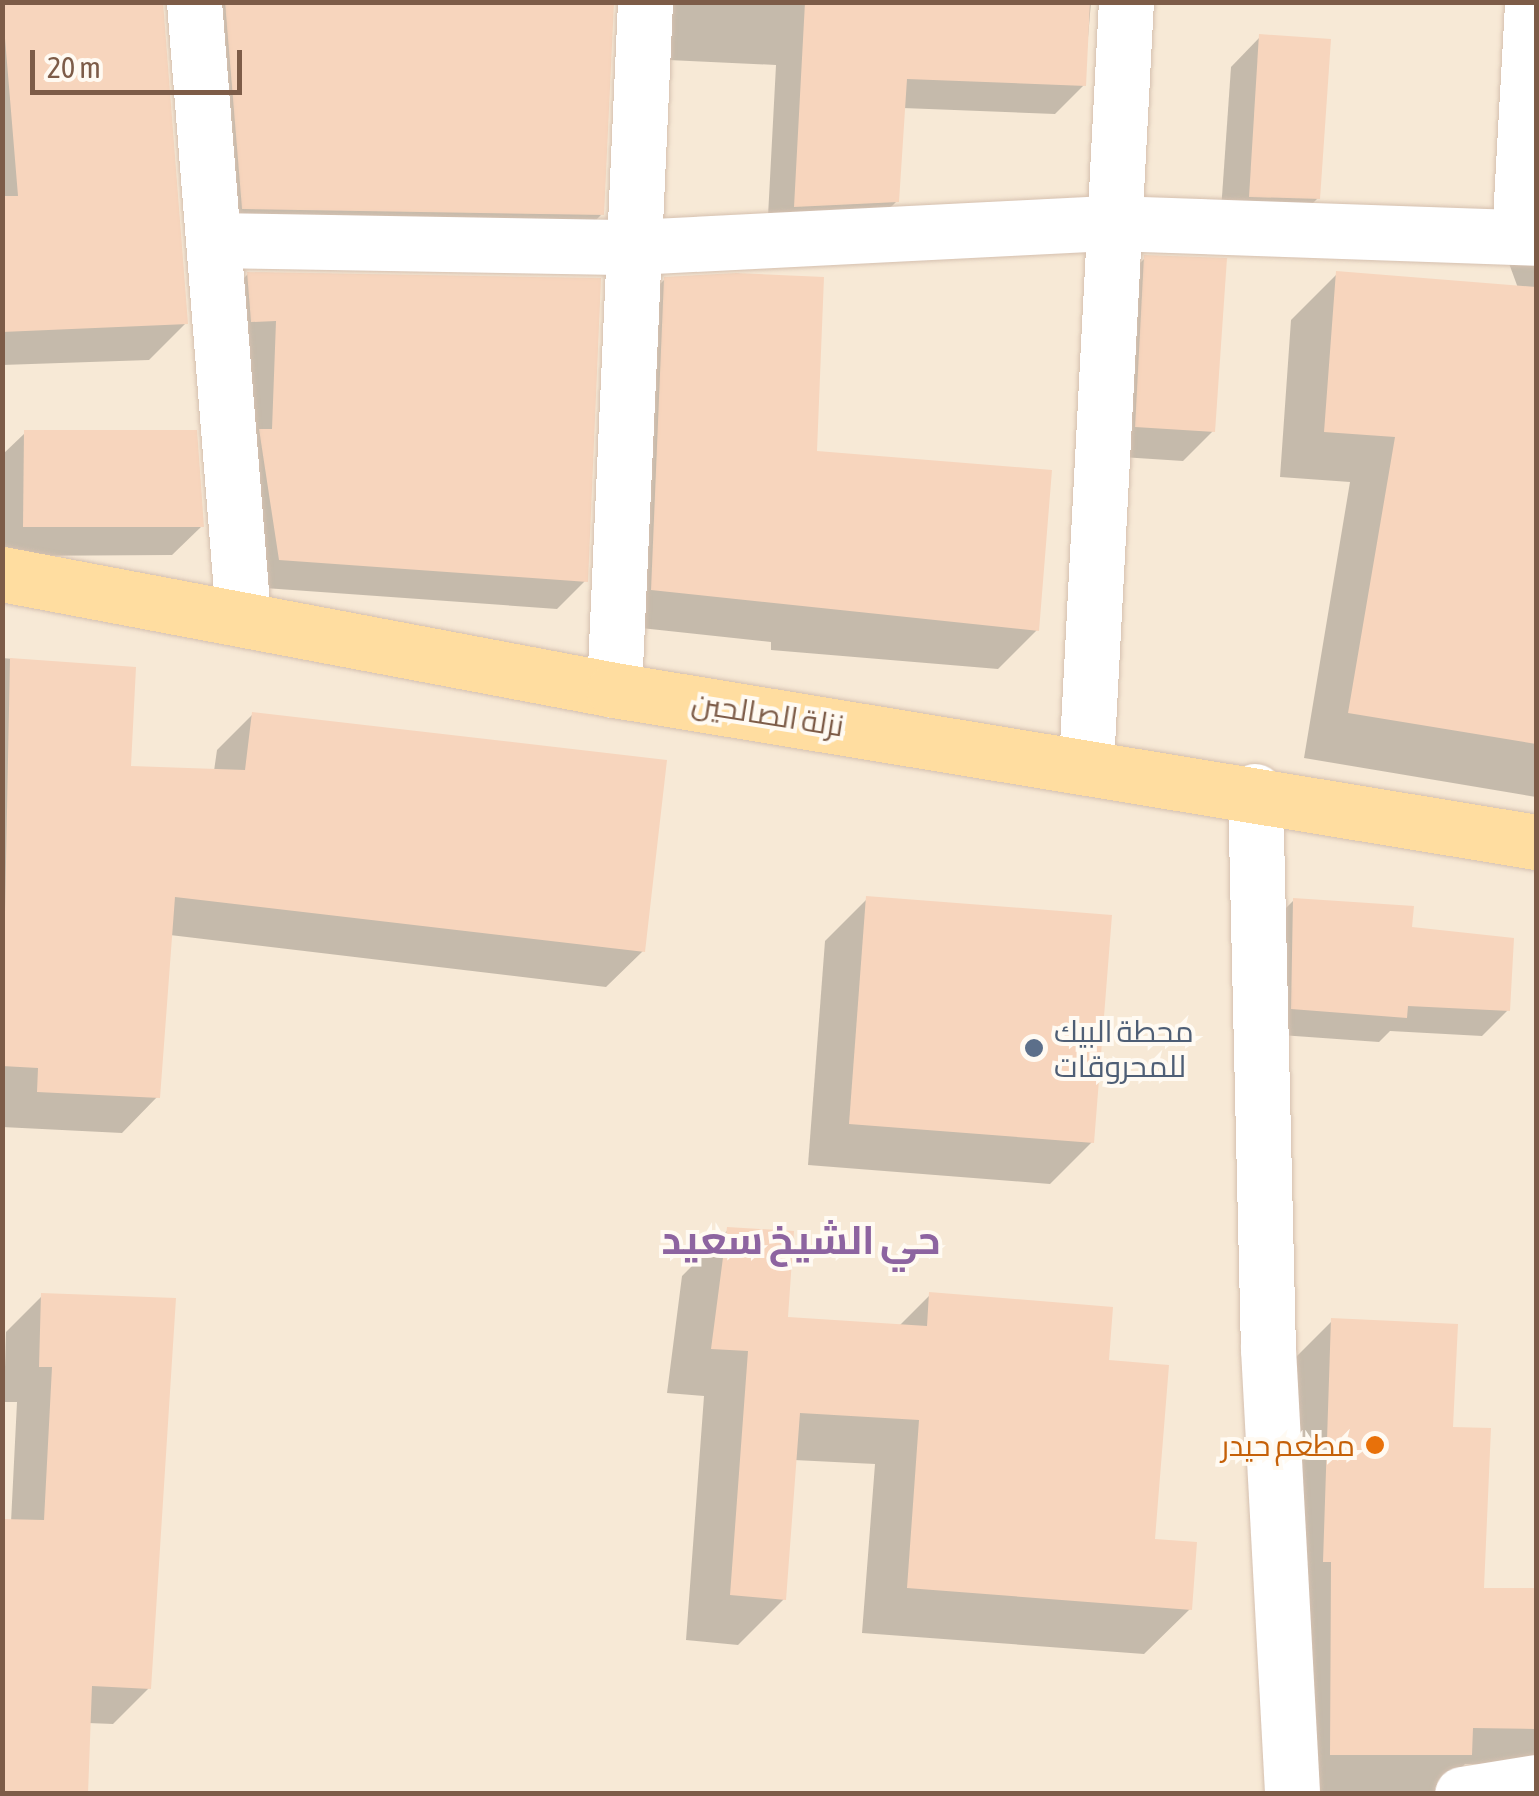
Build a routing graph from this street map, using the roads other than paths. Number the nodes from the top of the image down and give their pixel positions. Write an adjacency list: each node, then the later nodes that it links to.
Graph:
1 (194, 2): 7 (street)
2 (645, 2): 8 (street)
3 (1126, 2): 5 (street)
4 (1532, 2): 6 (street)
5 (1112, 223): 6 (street); 8 (street); 12 (street)
6 (1528, 237)
7 (214, 240): 8 (street); 10 (street)
8 (634, 247): 11 (street)
9 (3, 564): 10 (main road, نزلة الصالحين)
10 (243, 617): 11 (main road, نزلة الصالحين)
11 (614, 690): 12 (main road, نزلة الصالحين)
12 (1086, 764): 13 (main road, نزلة الصالحين)
13 (1255, 791): 14 (main road, نزلة الصالحين); 16 (street)
14 (1536, 842)
15 (1536, 1782): 17 (street)
16 (1292, 1794)
17 (1462, 1794)

